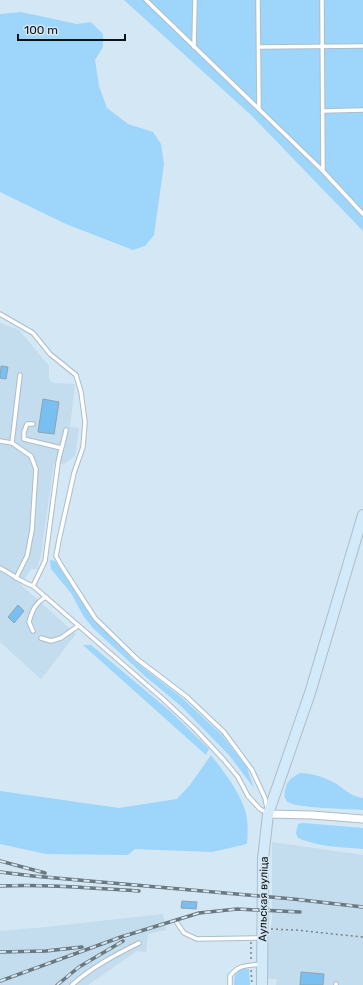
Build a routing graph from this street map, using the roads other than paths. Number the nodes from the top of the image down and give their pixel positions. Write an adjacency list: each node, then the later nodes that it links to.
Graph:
1 (146, 0): 7 (lane)
2 (195, 0): 7 (lane)
3 (258, 0): 8 (lane)
4 (322, 0): 5 (lane)
5 (323, 46): 6 (lane); 8 (lane); 10 (lane)
6 (363, 46)
7 (194, 47): 9 (lane)
8 (259, 47): 9 (lane)
9 (259, 109): 12 (lane)
10 (323, 110): 11 (lane); 12 (lane)
11 (363, 110)
12 (323, 171): 13 (lane)
13 (363, 214)
14 (0, 314): 29 (lane)
15 (20, 375): 19 (lane)
16 (33, 424): 20 (lane)
17 (66, 430): 20 (lane)
18 (0, 441): 19 (lane)
19 (12, 443): 23 (lane)
20 (61, 448): 24 (lane)
21 (363, 515): 29 (street, Аульская вуліца)
22 (0, 569): 23 (lane)
23 (16, 578): 24 (lane)
24 (33, 586): 25 (lane)
25 (46, 597): 26 (lane); 27 (lane)
26 (78, 626): 28 (lane); 29 (lane)
27 (33, 631)
28 (41, 638)
29 (268, 814): 30 (street); 32 (street, Аульская вуліца)
30 (363, 819)
31 (177, 923): 32 (lane)
32 (263, 933): 34 (street, Аульская вуліца)
33 (139, 943): 35 (lane)
34 (262, 964): 36 (lane); 37 (street, Аульская вуліца)
35 (72, 985)
36 (230, 985)
37 (262, 985)

